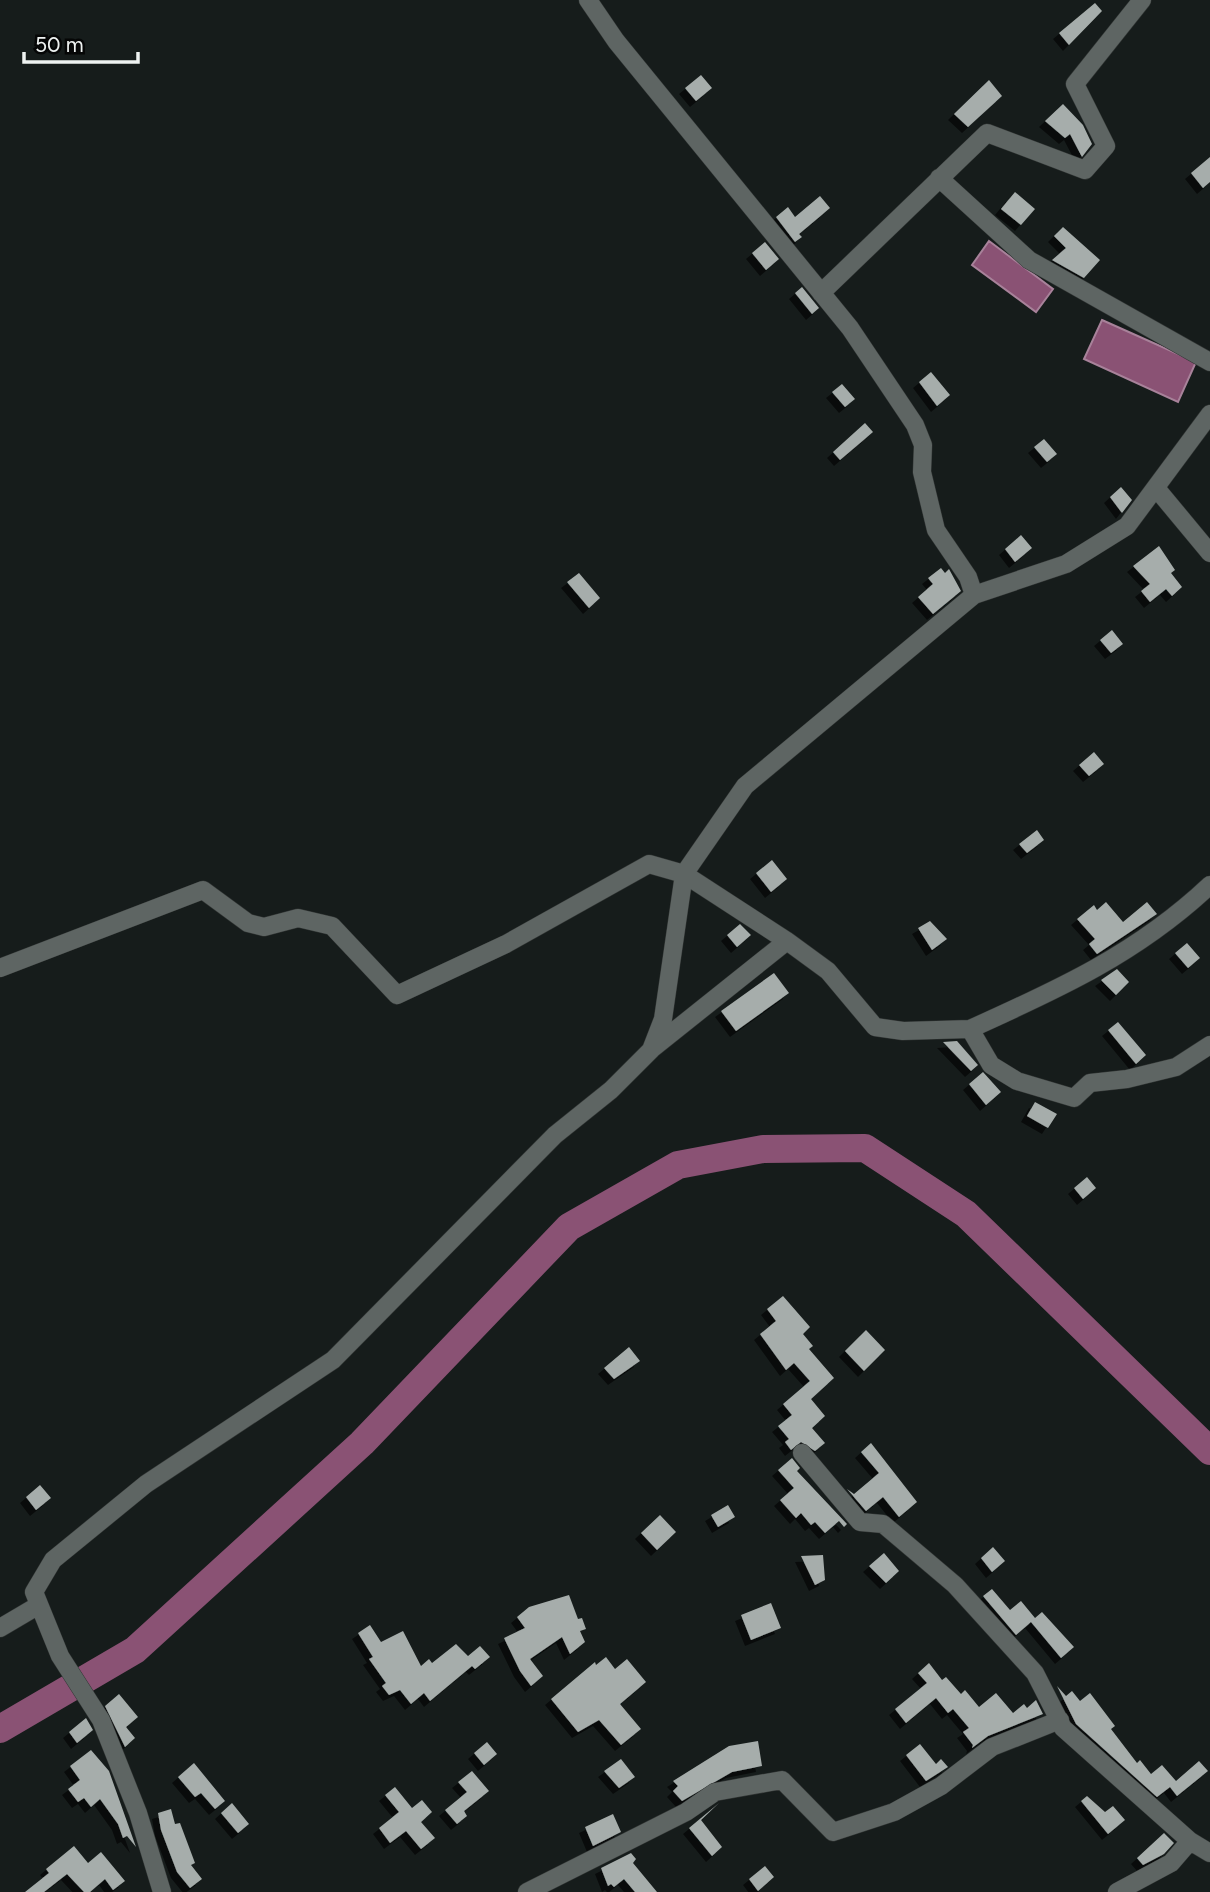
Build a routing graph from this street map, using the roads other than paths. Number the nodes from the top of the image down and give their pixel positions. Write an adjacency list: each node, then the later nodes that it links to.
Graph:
1 (588, 0): 4 (street)
2 (1142, 0): 3 (street)
3 (939, 178): 4 (street); 5 (street)
4 (821, 293): 9 (street)
5 (1210, 362)
6 (1210, 414): 7 (street)
7 (1156, 488): 8 (street); 9 (street)
8 (1210, 553)
9 (974, 595): 10 (street)
10 (684, 874): 12 (street); 13 (street); 16 (street)
11 (1210, 885): 14 (street)
12 (787, 941): 14 (street); 16 (street)
13 (0, 968)
14 (970, 1029): 15 (street)
15 (1210, 1045)
16 (651, 1050): 18 (street)
17 (802, 1453): 20 (street)
18 (39, 1605): 19 (street); 23 (street)
19 (0, 1628)
20 (1060, 1720): 21 (street); 24 (street)
21 (1189, 1841): 22 (street); 25 (street)
22 (1210, 1853)
23 (157, 1891)
24 (527, 1892)
25 (1117, 1892)

